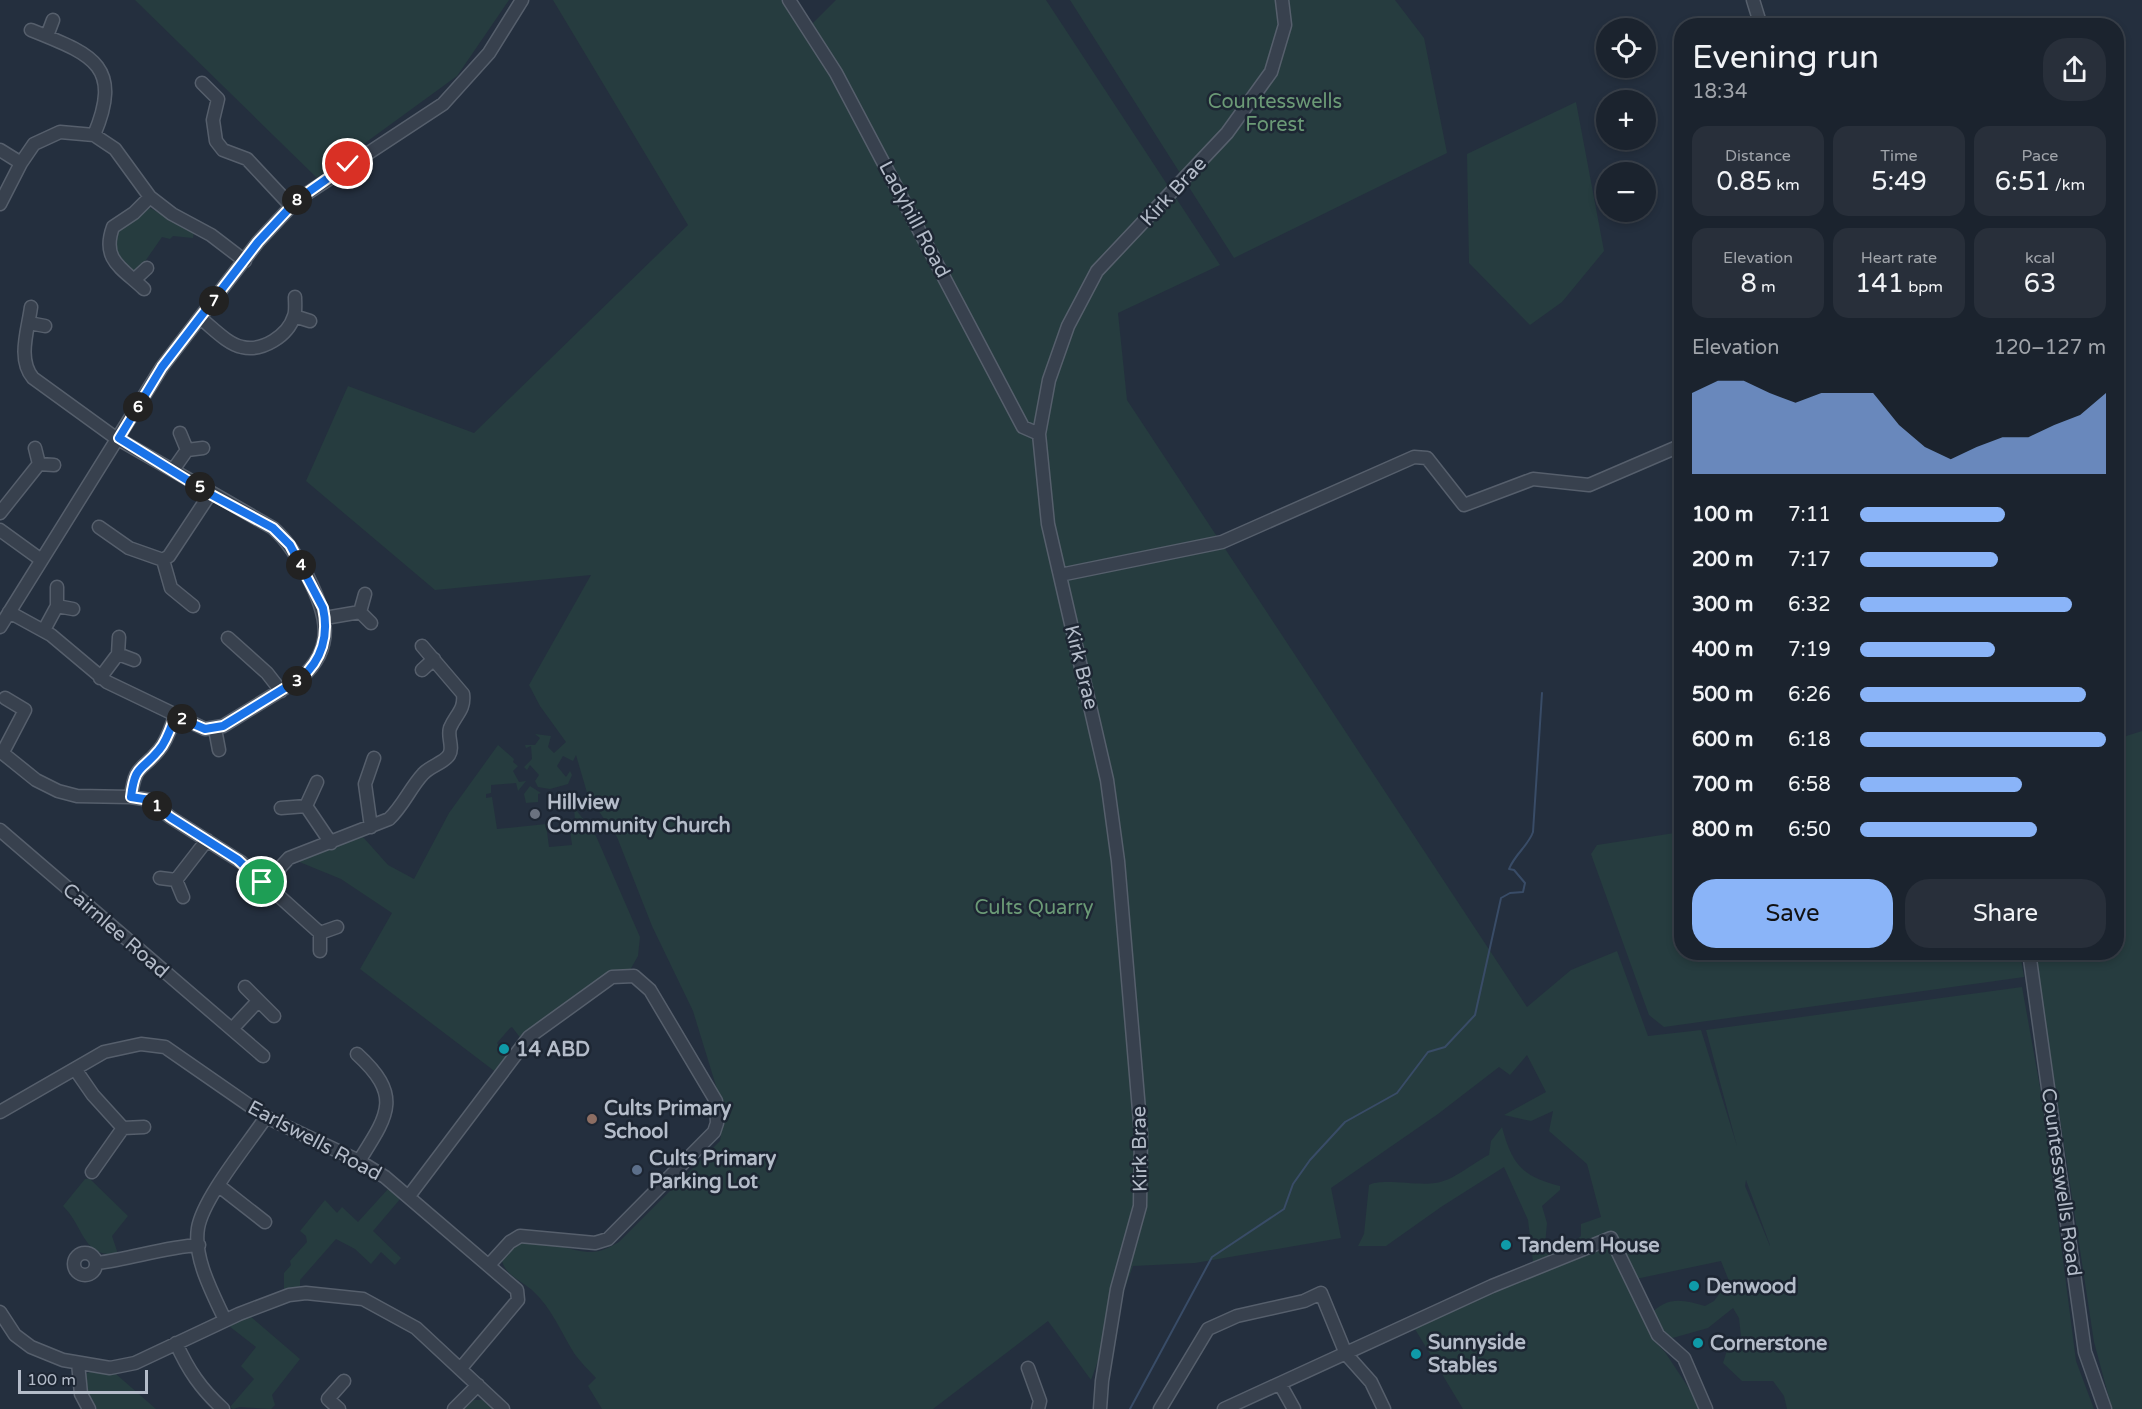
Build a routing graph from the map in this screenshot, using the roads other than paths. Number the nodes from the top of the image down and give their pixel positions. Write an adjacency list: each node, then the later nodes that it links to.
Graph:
1 (522, 0): 15 (street)
2 (789, 0): 28 (street, Ladyhill Road)
3 (1282, 0): 28 (street, Kirk Brae)
4 (1753, 0): 5 (street)
5 (1759, 18)
6 (52, 20): 8 (street)
7 (31, 30): 8 (street)
8 (47, 36): 10 (street)
9 (202, 83): 15 (street)
10 (94, 135): 12 (street); 13 (street)
11 (0, 150): 12 (street)
12 (21, 163): 14 (street)
13 (150, 197): 16 (street); 18 (street)
14 (0, 204)
15 (291, 206): 16 (street)
16 (244, 261): 23 (street)
17 (147, 268): 18 (street)
18 (134, 280): 19 (street)
19 (144, 289)
20 (296, 297): 22 (street)
21 (32, 307): 25 (street)
22 (294, 316): 23 (street); 24 (street)
23 (200, 318): 29 (street)
24 (310, 321)
25 (29, 323): 26 (street); 29 (street)
26 (45, 326)
27 (180, 433): 33 (street)
28 (1039, 434): 43 (street, Kirk Brae)
29 (119, 438): 36 (street); 41 (street)
30 (35, 448): 34 (street)
31 (203, 448): 33 (street)
32 (1674, 448): 43 (street)
33 (187, 450): 36 (street)
34 (39, 464): 35 (street); 38 (street)
35 (54, 465)
36 (173, 470): 37 (street)
37 (210, 494): 42 (street); 51 (street)
38 (0, 513)
39 (99, 527): 42 (street)
40 (0, 530): 41 (street)
41 (40, 559): 49 (street)
42 (163, 560): 47 (street)
43 (1060, 575): 121 (street, Kirk Brae)
44 (57, 587): 46 (street)
45 (365, 594): 50 (street)
46 (57, 606): 48 (street); 54 (street)
47 (193, 606)
48 (73, 609)
49 (9, 612): 53 (street); 54 (street)
50 (360, 612): 51 (street); 52 (street)
51 (325, 618): 63 (street)
52 (371, 623)
53 (0, 627)
54 (44, 630): 62 (street)
55 (118, 637): 58 (street)
56 (228, 638): 63 (street)
57 (422, 646): 59 (street)
58 (118, 654): 60 (street); 62 (street)
59 (434, 659): 61 (street); 74 (street)
60 (134, 660)
61 (422, 670)
62 (100, 678): 65 (street)
63 (281, 691): 66 (street)
64 (4, 698): 68 (street)
65 (175, 716): 66 (street); 71 (street)
66 (215, 729): 67 (street)
67 (219, 750)
68 (1, 752): 71 (street)
69 (374, 758): 74 (street)
70 (317, 782): 72 (street)
71 (131, 797): 76 (street)
72 (306, 806): 73 (street); 77 (street)
73 (281, 808)
74 (371, 827): 77 (street)
75 (0, 830): 89 (street, Cairnlee Road)
76 (207, 840): 79 (street); 80 (street)
77 (331, 843): 80 (street)
78 (160, 878): 79 (street)
79 (176, 880): 81 (street)
80 (265, 884): 83 (street)
81 (183, 897)
82 (337, 927): 83 (street)
83 (320, 933): 84 (street)
84 (320, 951)
85 (2030, 960): 127 (street, Countesswells Road)
86 (244, 987): 87 (street)
87 (258, 1001): 88 (street); 89 (street)
88 (274, 1016)
89 (233, 1028): 91 (street, Cairnlee Road)
90 (357, 1054): 97 (street)
91 (263, 1056)
92 (75, 1069): 93 (street, Earlswells Road); 94 (street, Earlswells Road); 96 (street)
93 (0, 1113)
94 (266, 1117): 97 (street, Earlswells Road); 99 (street)
95 (144, 1127): 96 (street)
96 (123, 1128): 98 (street)
97 (359, 1161): 100 (street, Earlswells Road)
98 (92, 1172)
99 (219, 1186): 101 (street); 102 (street)
100 (409, 1196): 104 (street, Earlswells Road); 104 (street)
101 (265, 1222)
102 (199, 1245): 103 (street); 106 (street)
103 (97, 1263)
104 (489, 1265): 110 (street, Earlswells Road)
105 (0, 1312): 109 (street)
106 (225, 1320): 107 (street); 110 (street)
107 (176, 1343): 109 (street); 116 (street)
108 (1346, 1354): 113 (street); 122 (street); 125 (street); 126 (street)
109 (78, 1364): 115 (street)
110 (460, 1368): 114 (street)
111 (1029, 1368): 120 (street)
112 (344, 1381): 117 (street)
113 (1280, 1384): 123 (street); 124 (street)
114 (478, 1385): 118 (street); 119 (street)
115 (89, 1409)
116 (223, 1409)
117 (339, 1409)
118 (454, 1409)
119 (503, 1409)
120 (1038, 1409)
121 (1100, 1409)
122 (1160, 1409)
123 (1224, 1409)
124 (1294, 1409)
125 (1384, 1409)
126 (1707, 1409)
127 (2105, 1409)

